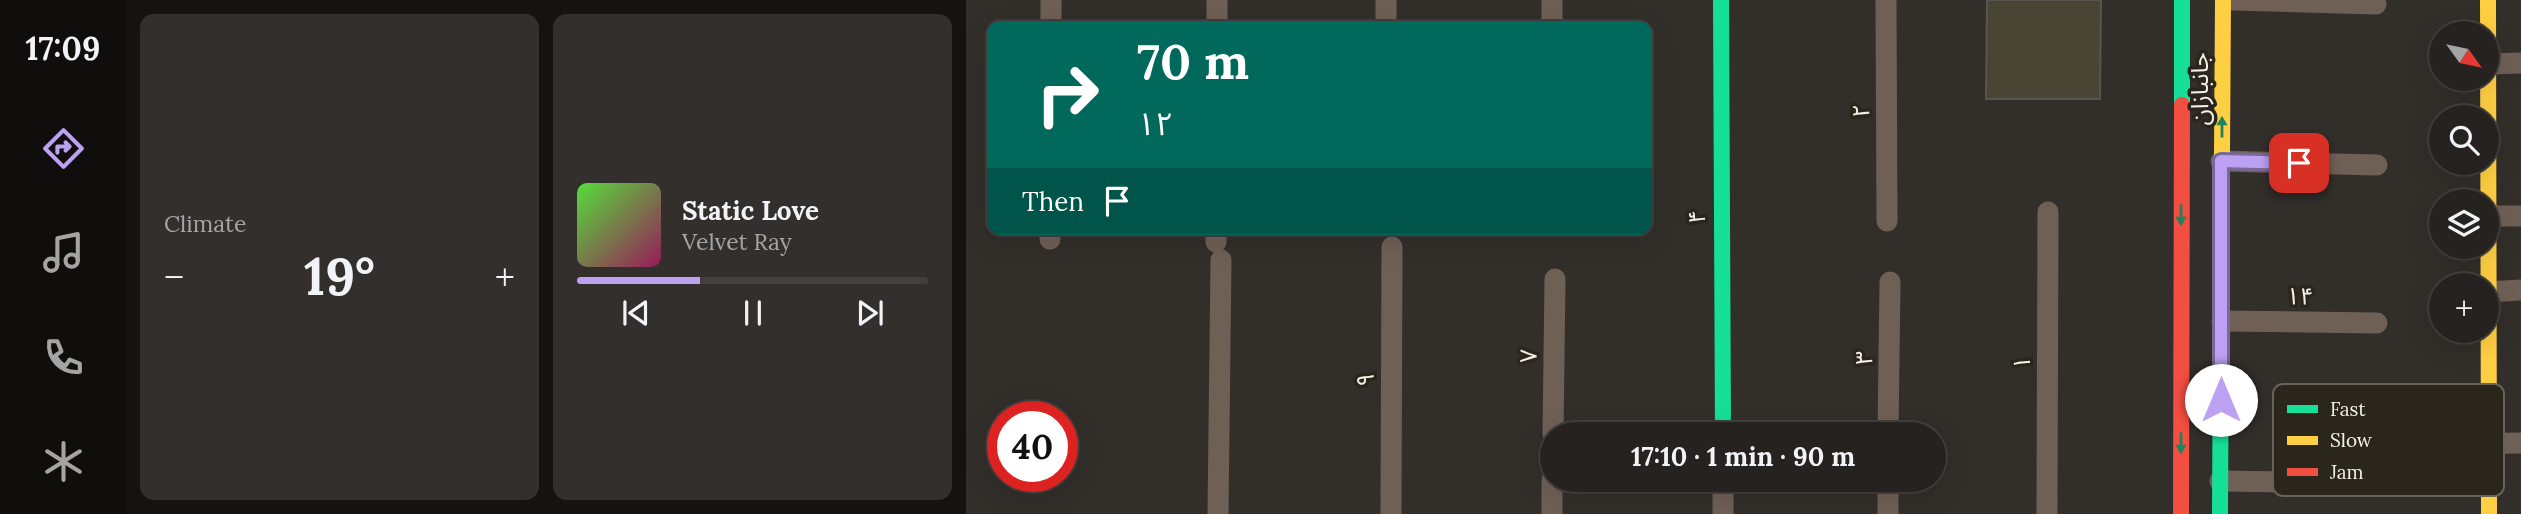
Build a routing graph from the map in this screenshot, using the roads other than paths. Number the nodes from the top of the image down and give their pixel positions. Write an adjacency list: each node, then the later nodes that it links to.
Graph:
1 (1051, 0): 12 (street)
2 (1217, 0): 13 (street)
3 (1386, 0): 14 (street)
4 (1552, 0): 15 (street)
5 (1721, 0): 38 (street, ۴)
6 (1886, 0): 26 (street, ۲)
7 (2182, 0): 52 (street, جانبازان, one-way to 52)
8 (2223, 0): 20 (street, جانبازان, one-way to 8)
9 (2234, 0): 11 (street)
10 (2488, 0): 16 (street)
11 (2376, 4)
12 (1051, 21)
13 (1217, 21)
14 (1386, 21)
15 (1552, 21)
16 (2488, 21)
17 (2521, 63): 18 (street)
18 (2499, 64)
19 (2487, 91): 22 (street)
20 (2221, 161): 21 (street); 33 (street, جانبازان)
21 (2377, 165)
22 (2488, 189)
23 (2048, 212): 51 (street, ۱)
24 (2499, 216): 25 (street)
25 (2521, 216)
26 (1887, 221)
27 (1217, 244): 46 (street)
28 (1392, 247): 47 (street, ۹)
29 (1555, 279): 37 (street, ۷)
30 (1889, 282): 39 (street, ۳)
31 (2521, 290): 32 (street)
32 (2499, 291)
33 (2222, 321): 34 (street, ۱۴); 40 (street, جانبازان)
34 (2377, 323)
35 (2488, 343): 36 (street)
36 (2489, 384)
37 (1553, 422)
38 (1723, 422)
39 (1888, 422)
40 (2220, 481): 41 (street); 53 (street, جانبازان)
41 (2273, 482)
42 (1552, 492): 48 (street)
43 (1723, 492): 49 (street)
44 (1888, 492): 50 (street)
45 (2489, 496): 54 (street)
46 (1218, 514)
47 (1391, 514)
48 (1552, 514)
49 (1723, 514)
50 (1888, 514)
51 (2048, 514)
52 (2181, 514)
53 (2220, 514)
54 (2489, 514)

